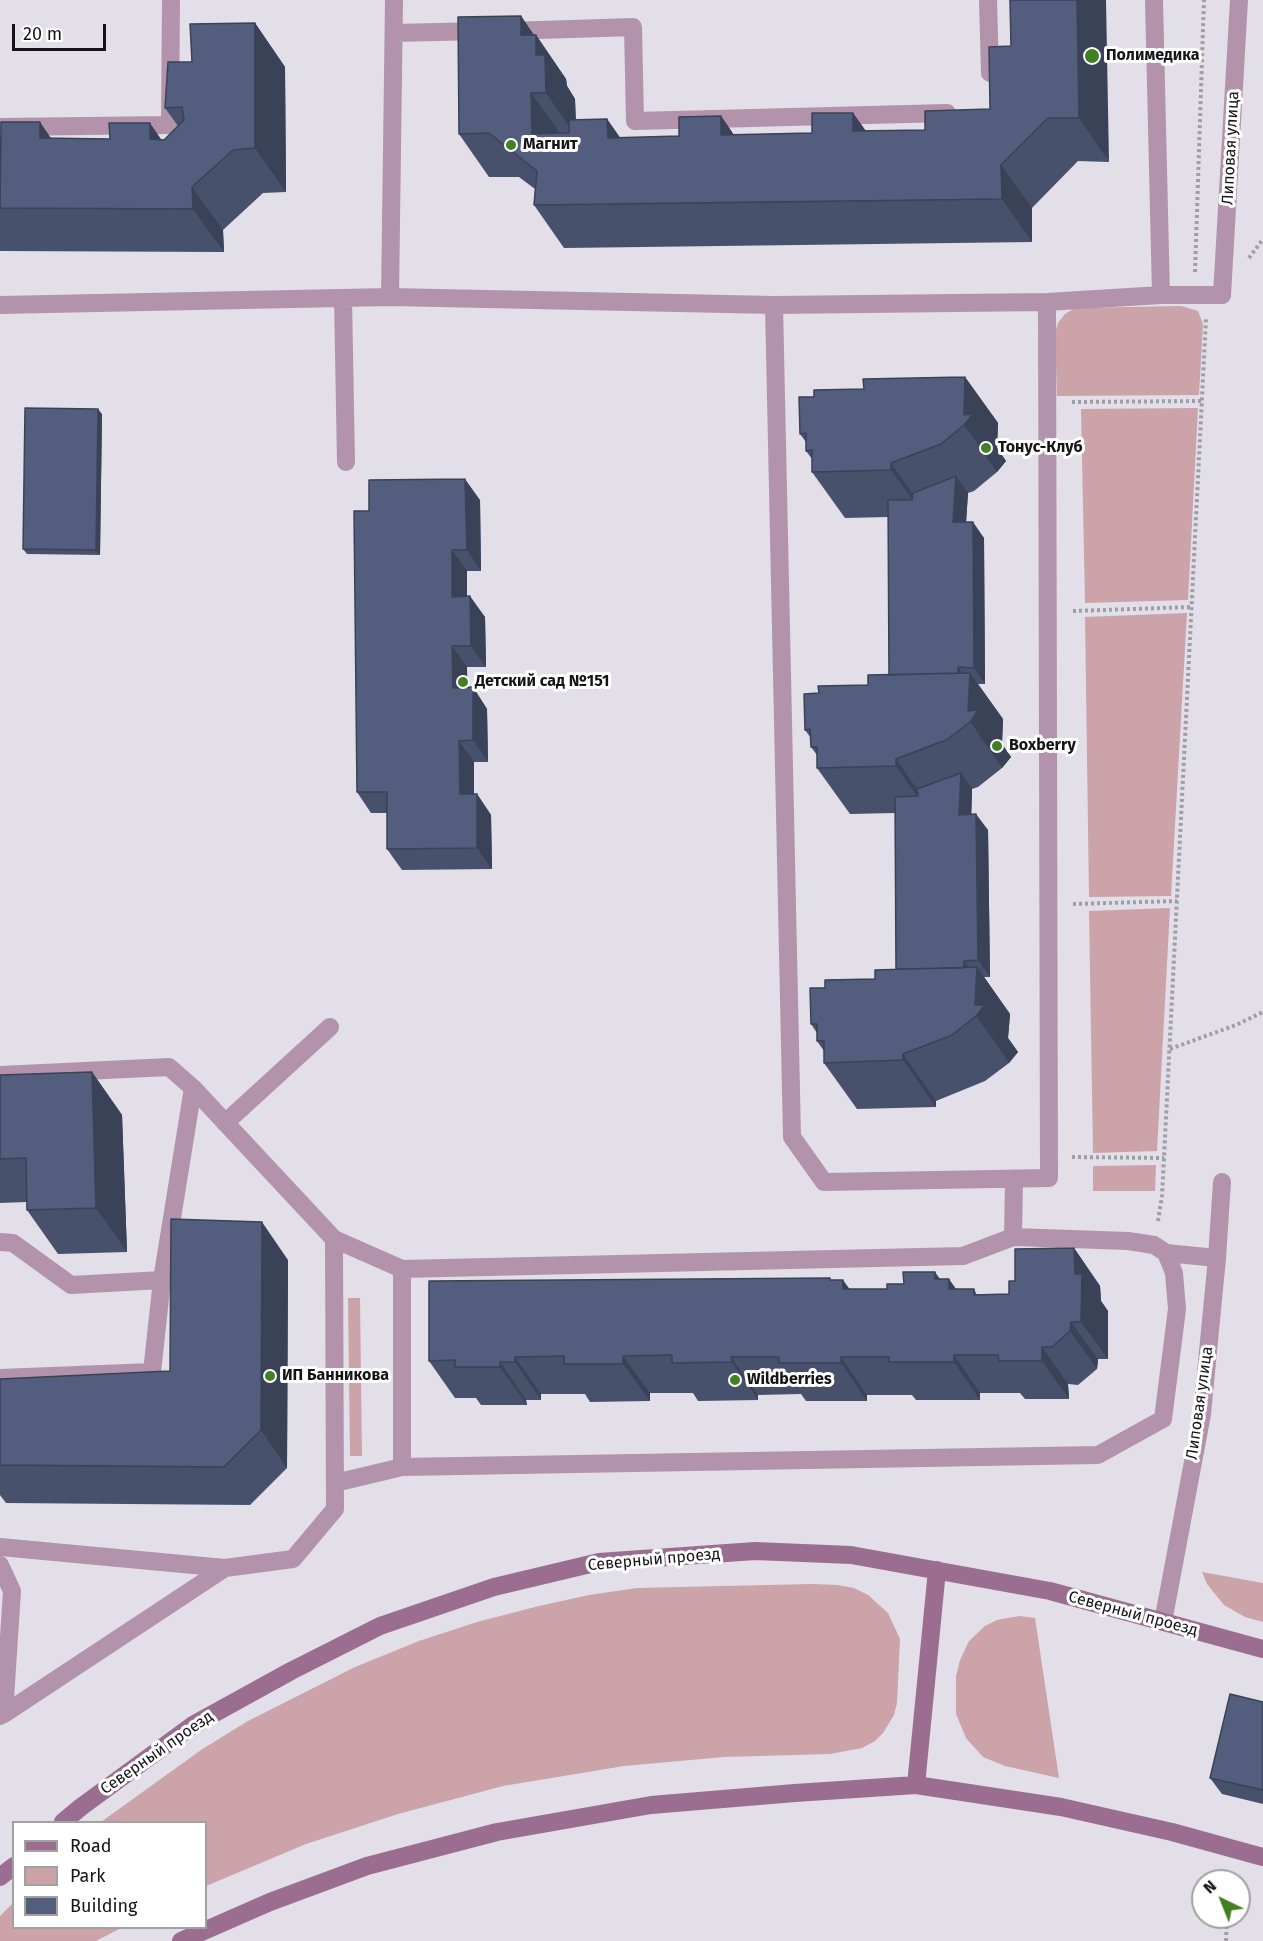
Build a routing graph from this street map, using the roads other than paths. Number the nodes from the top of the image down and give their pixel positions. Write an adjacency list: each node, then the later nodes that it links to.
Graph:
1 (171, 0): 9 (street)
2 (394, 0): 6 (street)
3 (988, 0): 7 (street)
4 (1154, 0): 10 (street)
5 (1239, 0): 10 (street, Липовая улица)
6 (395, 33): 8 (street); 11 (street)
7 (990, 89)
8 (967, 112)
9 (0, 127)
10 (1161, 296): 13 (street)
11 (390, 297): 12 (street); 15 (street)
12 (343, 298): 14 (street); 16 (street)
13 (1047, 302): 15 (street); 21 (street)
14 (0, 305)
15 (774, 305): 21 (street)
16 (346, 462)
17 (330, 1027): 20 (street)
18 (0, 1075): 19 (street)
19 (194, 1088): 20 (street); 29 (street)
20 (225, 1124): 24 (street)
21 (1014, 1179): 23 (street)
22 (1222, 1182): 27 (street, Липовая улица)
23 (1013, 1237): 26 (street); 28 (street)
24 (334, 1239): 28 (street); 32 (street)
25 (0, 1242): 29 (street)
26 (1160, 1249): 27 (street); 31 (street)
27 (1217, 1257): 37 (street, Липовая улица)
28 (402, 1269): 31 (street)
29 (162, 1280): 30 (street)
30 (0, 1378)
31 (402, 1467): 32 (street)
32 (335, 1483): 35 (street)
33 (0, 1547): 35 (street)
34 (0, 1565): 39 (street)
35 (225, 1568): 39 (street)
36 (937, 1570): 37 (main road, Северный проезд); 40 (main road); 41 (main road, Северный проезд)
37 (1162, 1622): 38 (main road, Северный проезд)
38 (1263, 1649)
39 (2, 1715)
40 (916, 1785): 42 (main road); 45 (main road)
41 (64, 1821)
42 (1263, 1857)
43 (12, 1868): 44 (main road)
44 (0, 1877)
45 (182, 1941)

